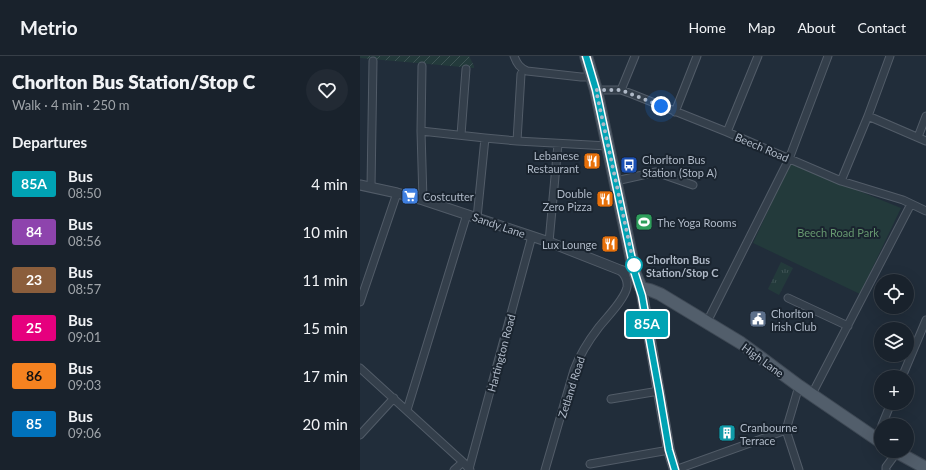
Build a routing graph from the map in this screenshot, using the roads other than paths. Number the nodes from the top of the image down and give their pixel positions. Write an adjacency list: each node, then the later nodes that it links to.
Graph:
1 (514, 56): 12 (street)
2 (586, 56): 12 (main road)
3 (634, 56): 14 (street)
4 (697, 56): 15 (street)
5 (758, 56): 19 (street)
6 (828, 56): 27 (street)
7 (890, 56): 16 (street)
8 (373, 62): 32 (street)
9 (422, 66): 18 (street)
10 (466, 69): 20 (street)
11 (521, 74): 23 (street)
12 (593, 77): 13 (main road)
13 (596, 90): 14 (street, Beech Road); 26 (main road)
14 (621, 90): 15 (street, Beech Road)
15 (675, 112): 19 (street, Beech Road)
16 (868, 116): 21 (street); 29 (street)
17 (926, 116): 21 (street)
18 (421, 131): 20 (street); 34 (street)
19 (727, 132): 27 (street, Beech Road)
20 (461, 135): 22 (street)
21 (918, 137): 24 (street)
22 (485, 138): 23 (street); 38 (street)
23 (517, 141): 25 (street)
24 (926, 141)
25 (558, 144): 26 (street); 40 (street)
26 (608, 146): 28 (main road)
27 (789, 159): 29 (street, Beech Road); 47 (street)
28 (616, 180): 31 (street); 42 (main road)
29 (841, 181): 35 (street, Beech Road)
30 (360, 185): 32 (street, Sandy Lane)
31 (693, 185)
32 (371, 187): 33 (street, Sandy Lane)
33 (397, 192): 34 (street, Sandy Lane); 45 (street)
34 (423, 200): 37 (street, Sandy Lane)
35 (911, 204): 36 (street, Beech Road); 48 (street)
36 (926, 211)
37 (467, 214): 38 (street, Sandy Lane); 56 (street)
38 (477, 218): 39 (street, Sandy Lane)
39 (532, 236): 40 (street, Sandy Lane); 66 (street, Hartington Road)
40 (549, 242): 41 (street, Sandy Lane)
41 (620, 270): 42 (street, Sandy Lane); 68 (street, Zetland Road)
42 (635, 274): 43 (main road)
43 (641, 288): 47 (main road, High Lane); 52 (main road)
44 (788, 298): 48 (street)
45 (360, 302)
46 (926, 320): 50 (street)
47 (707, 322): 51 (main road, High Lane)
48 (848, 326): 53 (street)
49 (360, 368): 54 (street)
50 (905, 370)
51 (799, 386): 53 (main road, High Lane); 57 (street)
52 (659, 391): 55 (street); 60 (main road)
53 (812, 394): 58 (main road, High Lane)
54 (394, 398): 56 (street); 59 (street)
55 (611, 399)
56 (407, 410): 63 (street)
57 (786, 430): 69 (street); 70 (street)
58 (874, 430)
59 (360, 435)
60 (669, 450): 64 (street); 69 (main road)
61 (892, 458): 71 (street)
62 (907, 458): 65 (main road)
63 (463, 462): 66 (street); 67 (street)
64 (590, 464)
65 (926, 468)
66 (470, 469)
67 (454, 470)
68 (545, 470)
69 (675, 470)
70 (799, 470)
71 (886, 470)

